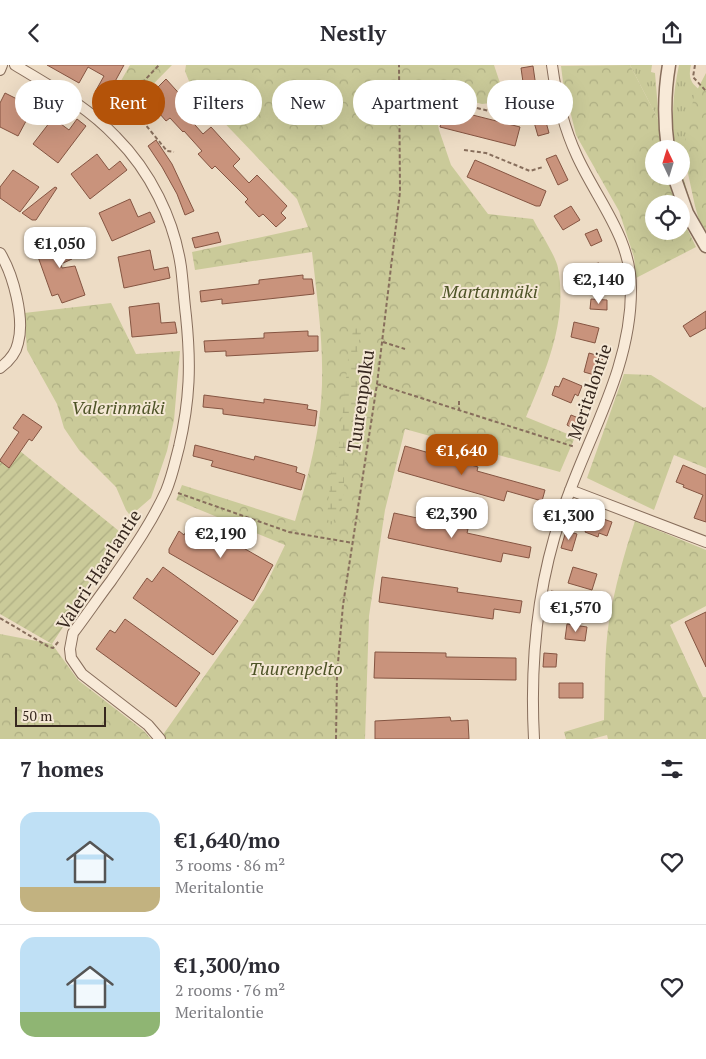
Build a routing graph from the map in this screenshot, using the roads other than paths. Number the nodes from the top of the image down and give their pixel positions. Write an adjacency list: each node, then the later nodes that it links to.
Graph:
1 (2, 65): 5 (street)
2 (14, 65): 13 (street, Valeri-Haarlantie)
3 (552, 65): 11 (street, Meritalontie)
4 (669, 65): 6 (street)
5 (0, 70)
6 (667, 140)
7 (677, 185): 8 (street)
8 (706, 246)
9 (0, 253): 10 (street)
10 (0, 368)
11 (570, 491): 12 (street); 14 (street, Meritalontie)
12 (706, 542)
13 (160, 739)
14 (534, 739)

